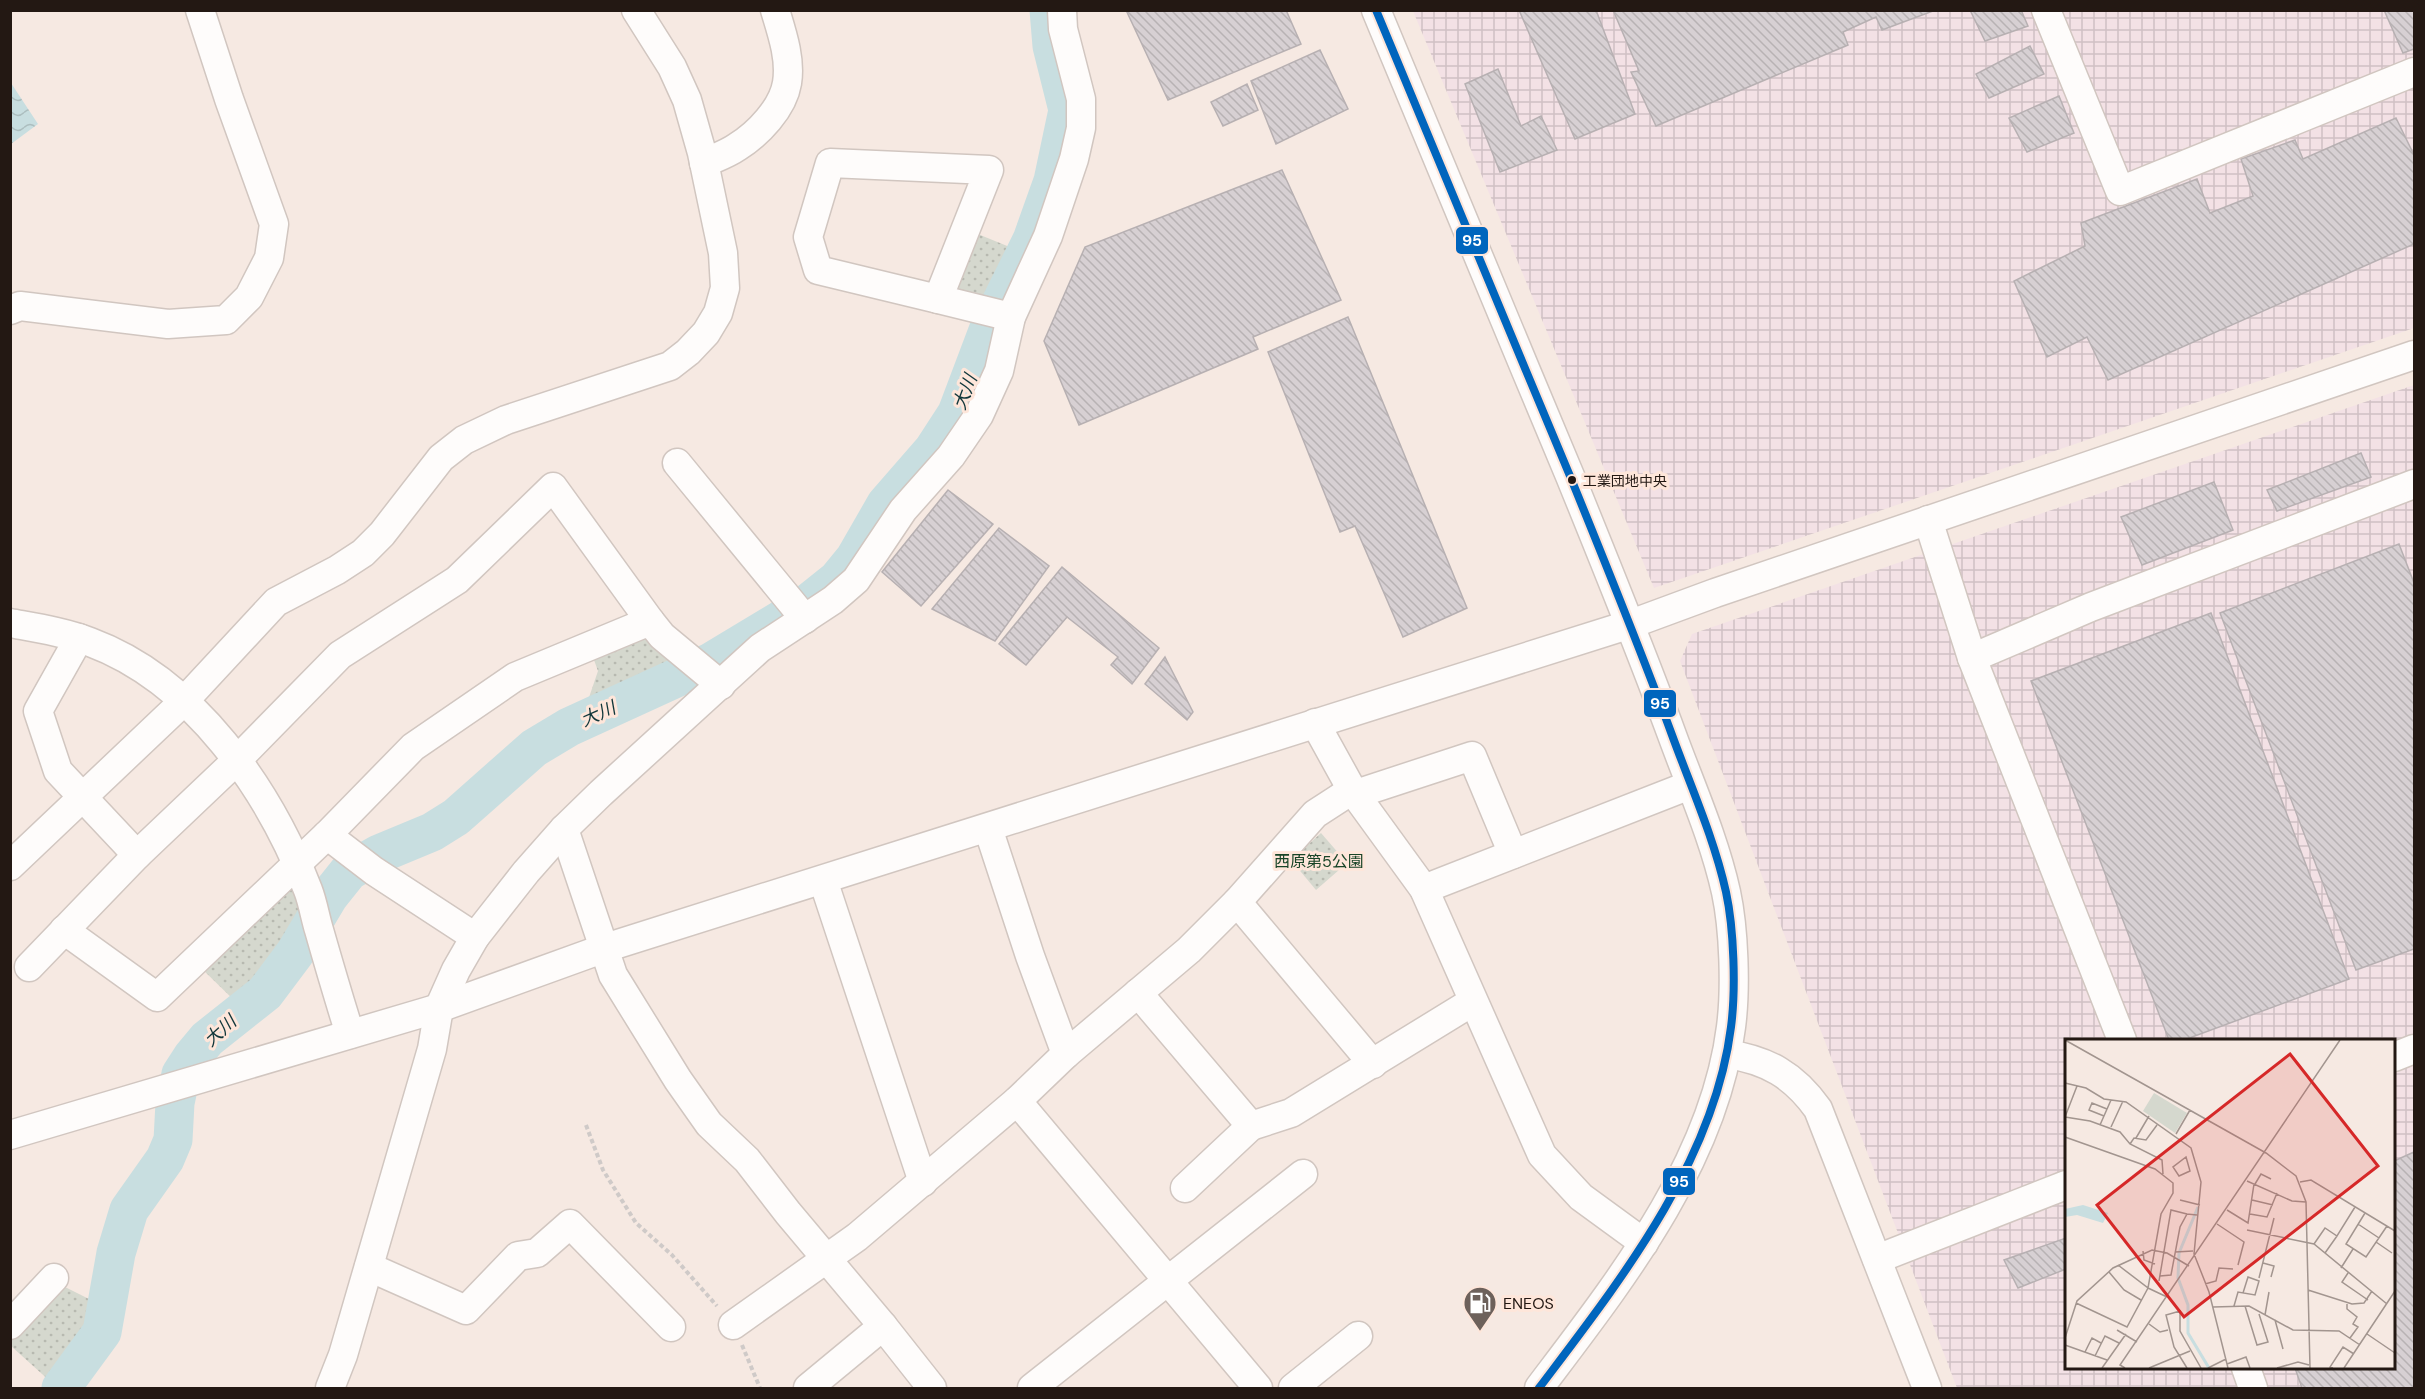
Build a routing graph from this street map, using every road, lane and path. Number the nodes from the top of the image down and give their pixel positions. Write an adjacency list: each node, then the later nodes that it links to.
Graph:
1 (200, 10): 10 (street)
2 (636, 10): 8 (street)
3 (775, 10): 8 (street)
4 (1062, 10): 11 (street)
5 (1376, 10): 19 (street)
6 (2046, 10): 7 (street)
7 (2415, 72)
8 (704, 163): 23 (street)
9 (938, 299): 9 (street); 11 (street)
10 (10, 310)
11 (1010, 317): 16 (street)
12 (2415, 355): 15 (street)
13 (677, 463): 16 (street)
14 (2415, 484): 21 (street)
15 (1928, 520): 19 (street); 21 (street)
16 (805, 619): 22 (street)
17 (650, 621): 22 (street); 25 (street); 31 (street)
18 (10, 624): 20 (street)
19 (1631, 624): 24 (street); 26 (street)
20 (79, 638): 23 (street); 28 (street)
21 (1972, 658): 47 (street)
22 (707, 674): 30 (street)
23 (185, 700): 25 (street); 28 (street)
24 (1315, 723): 27 (street); 29 (street)
25 (237, 760): 33 (street); 34 (street)
26 (1690, 785): 32 (street); 50 (street)
27 (1354, 792): 32 (street); 37 (street); 38 (street)
28 (83, 799): 33 (street); 35 (street)
29 (988, 828): 36 (street); 49 (street)
30 (564, 829): 40 (street); 41 (street)
31 (334, 840): 34 (street); 40 (street)
32 (1513, 854): 37 (street)
33 (137, 855): 39 (street)
34 (296, 862): 39 (street); 46 (street)
35 (10, 866)
36 (823, 880): 41 (street); 58 (street)
37 (1424, 889): 44 (street)
38 (1237, 902): 43 (street); 52 (street)
39 (64, 930): 42 (street)
40 (475, 938): 45 (street)
41 (605, 948): 45 (street); 62 (street)
42 (29, 967)
43 (1138, 993): 49 (street); 55 (street)
44 (1472, 1002): 52 (street); 61 (street)
45 (439, 1008): 46 (street); 64 (street)
46 (350, 1034): 56 (street)
47 (2121, 1039)
48 (2415, 1049): 51 (street)
49 (1066, 1054): 53 (street)
50 (1727, 1054): 61 (street); 63 (street)
51 (2395, 1057)
52 (1373, 1064): 55 (street)
53 (1017, 1101): 58 (street); 66 (street)
54 (586, 1125): 68 (path)
55 (1251, 1126): 60 (street)
56 (10, 1135)
57 (1303, 1174): 66 (street)
58 (923, 1182): 62 (street)
59 (2065, 1186): 63 (street)
60 (1185, 1188)
61 (1644, 1243): 80 (street)
62 (827, 1259): 68 (street); 69 (street)
63 (1877, 1259): 81 (street)
64 (369, 1267): 70 (street); 73 (street)
65 (54, 1278): 67 (street)
66 (1167, 1282): 77 (street); 78 (street)
67 (10, 1325)
68 (733, 1325): 74 (path)
69 (883, 1326): 75 (street); 76 (street)
70 (671, 1327)
71 (1358, 1336): 79 (street)
72 (2246, 1369): 82 (street)
73 (330, 1389)
74 (760, 1389)
75 (808, 1389)
76 (932, 1389)
77 (1032, 1389)
78 (1258, 1389)
79 (1293, 1389)
80 (1539, 1389)
81 (1927, 1389)
82 (2253, 1389)

